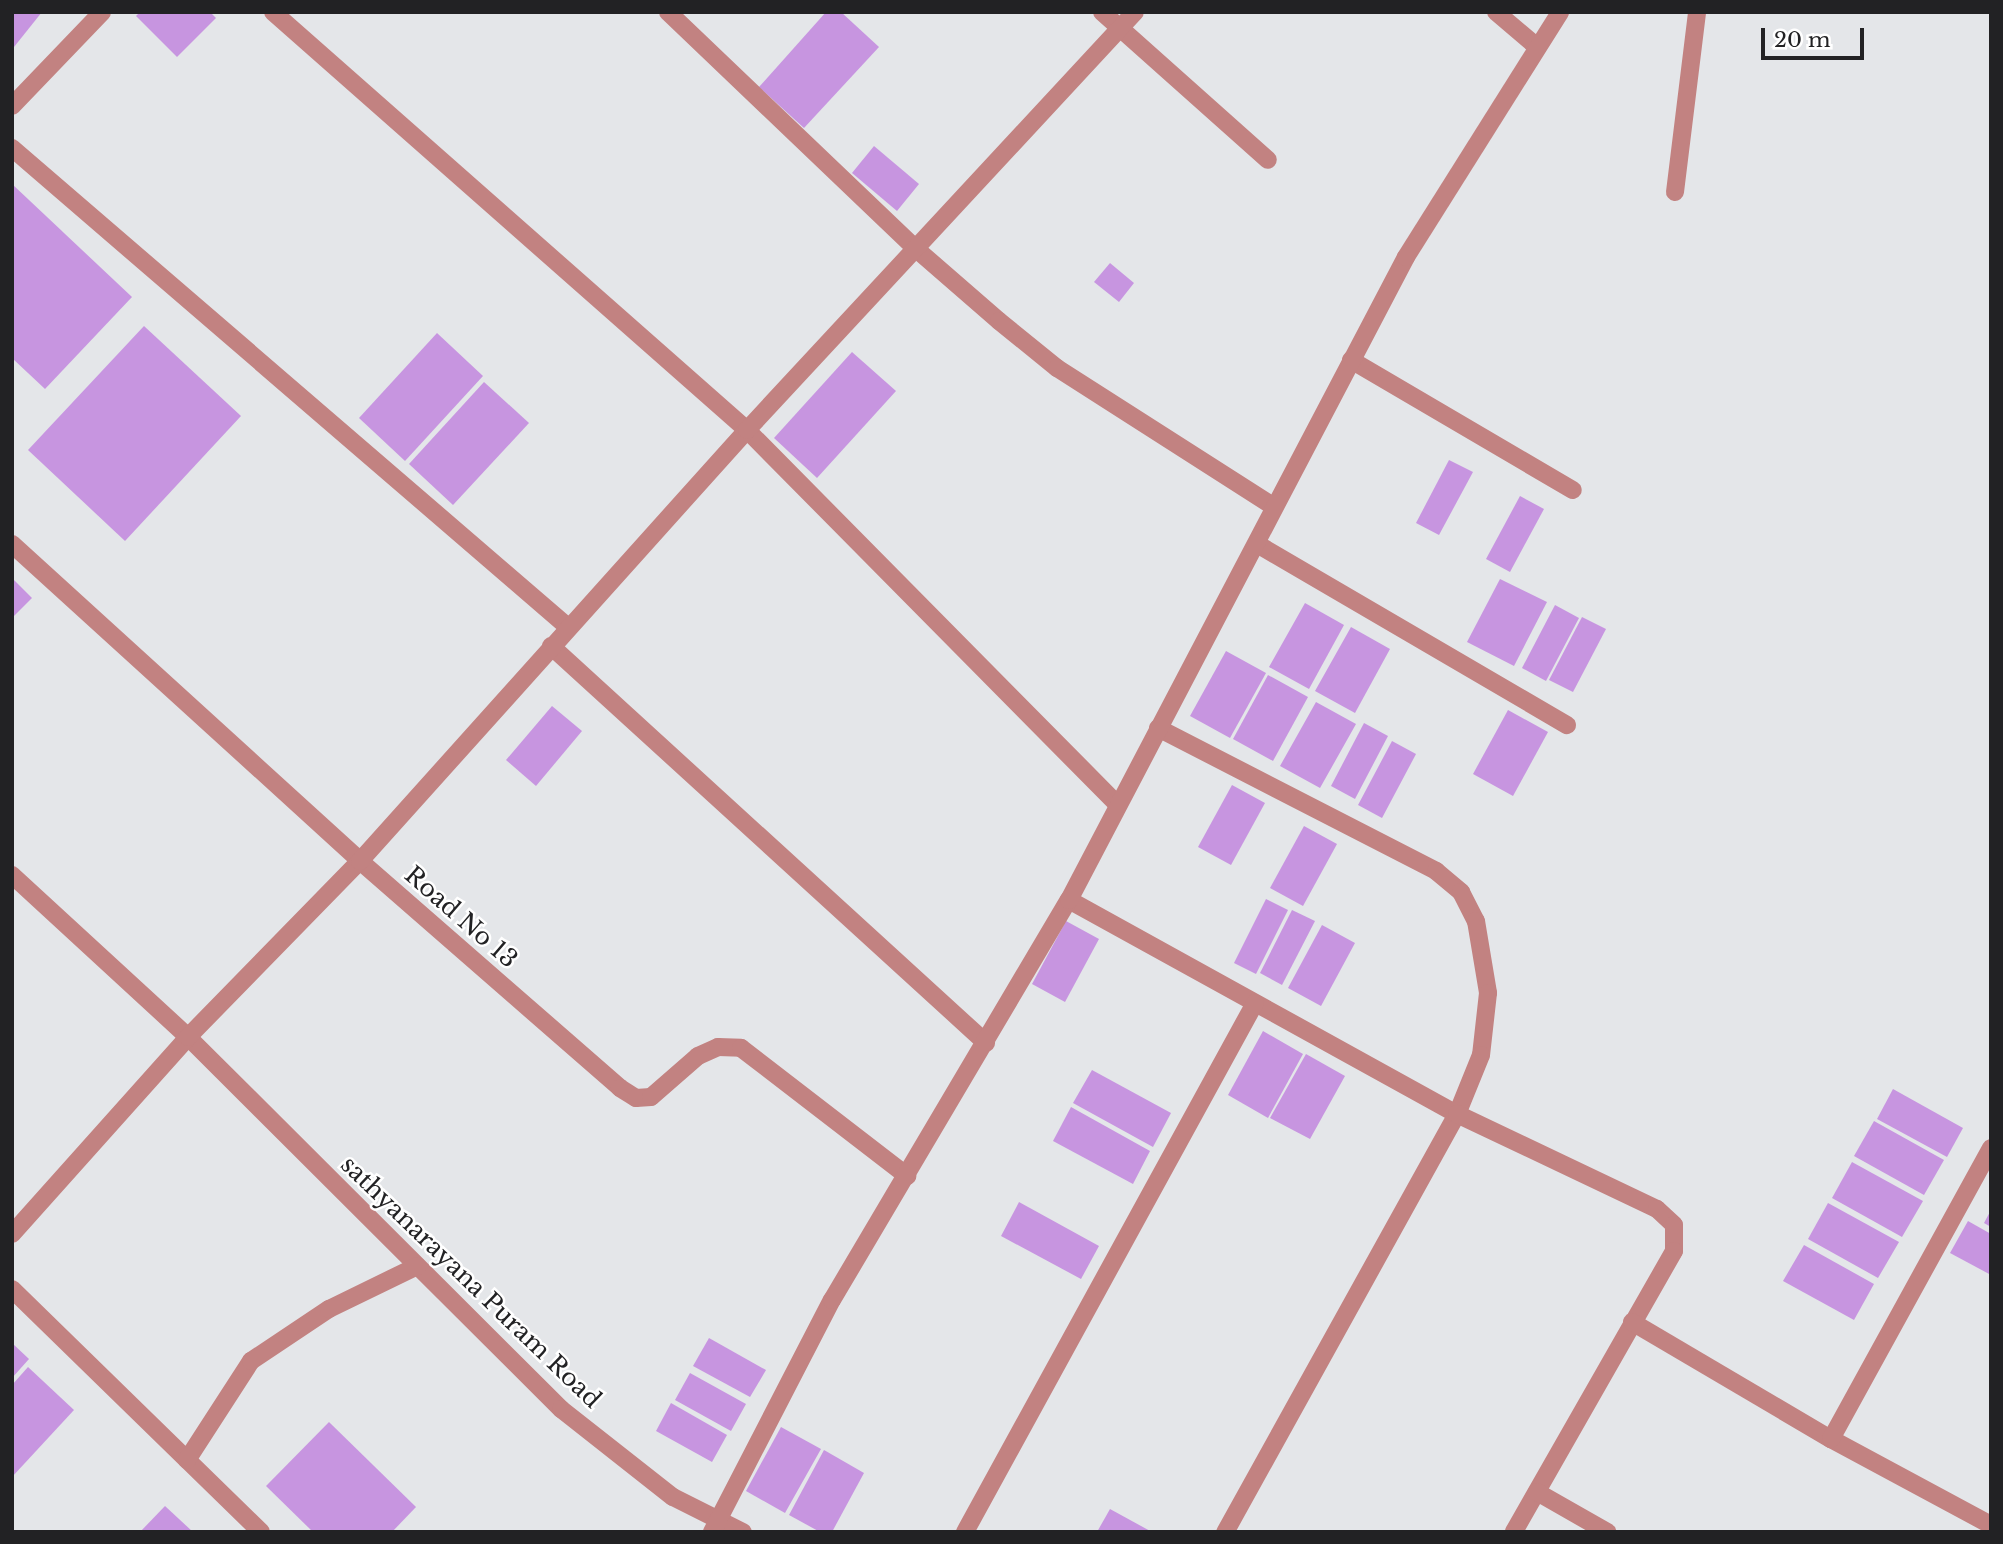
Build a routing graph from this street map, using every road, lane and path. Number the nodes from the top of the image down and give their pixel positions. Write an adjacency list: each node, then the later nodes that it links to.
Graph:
1 (102, 12): 11 (street)
2 (273, 12): 17 (street)
3 (668, 12): 15 (street)
4 (1102, 12): 9 (street)
5 (1135, 12): 9 (street)
6 (1496, 12): 10 (street)
7 (1560, 12): 10 (street)
8 (1697, 12): 14 (street)
9 (1120, 29): 13 (street); 15 (street)
10 (1536, 46): 16 (street)
11 (12, 107)
12 (12, 148): 22 (street)
13 (1268, 160)
14 (1675, 192)
15 (915, 248): 17 (street); 19 (street)
16 (1351, 360): 18 (street); 19 (street)
17 (747, 430): 22 (street); 26 (street)
18 (1573, 490)
19 (1273, 506): 21 (street)
20 (12, 544): 27 (street, Road No 13)
21 (1256, 544): 24 (street); 25 (street)
22 (568, 627): 23 (street)
23 (551, 646): 27 (street); 32 (street)
24 (1567, 725)
25 (1158, 728): 26 (street); 33 (street)
26 (1116, 803): 29 (street)
27 (360, 862): 31 (street); 35 (street, Road No 13)
28 (12, 875): 31 (street, sathyanarayana Puram Road)
29 (1069, 900): 30 (street); 32 (street)
30 (1255, 1003): 33 (street); 47 (street)
31 (188, 1037): 36 (street); 37 (street, sathyanarayana Puram Road)
32 (986, 1043): 35 (street)
33 (1457, 1114): 39 (street); 48 (street)
34 (1991, 1148): 40 (street)
35 (907, 1176): 43 (street)
36 (12, 1234)
37 (417, 1266): 41 (street); 43 (street, sathyanarayana Puram Road)
38 (12, 1289): 41 (street)
39 (1632, 1322): 40 (street); 42 (street)
40 (1831, 1439): 44 (street)
41 (187, 1460): 45 (street)
42 (1537, 1492): 49 (street); 50 (street)
43 (715, 1525): 46 (street, sathyanarayana Puram Road)
44 (1991, 1525)
45 (261, 1532)
46 (743, 1532)
47 (965, 1532)
48 (1225, 1532)
49 (1514, 1532)
50 (1607, 1532)

